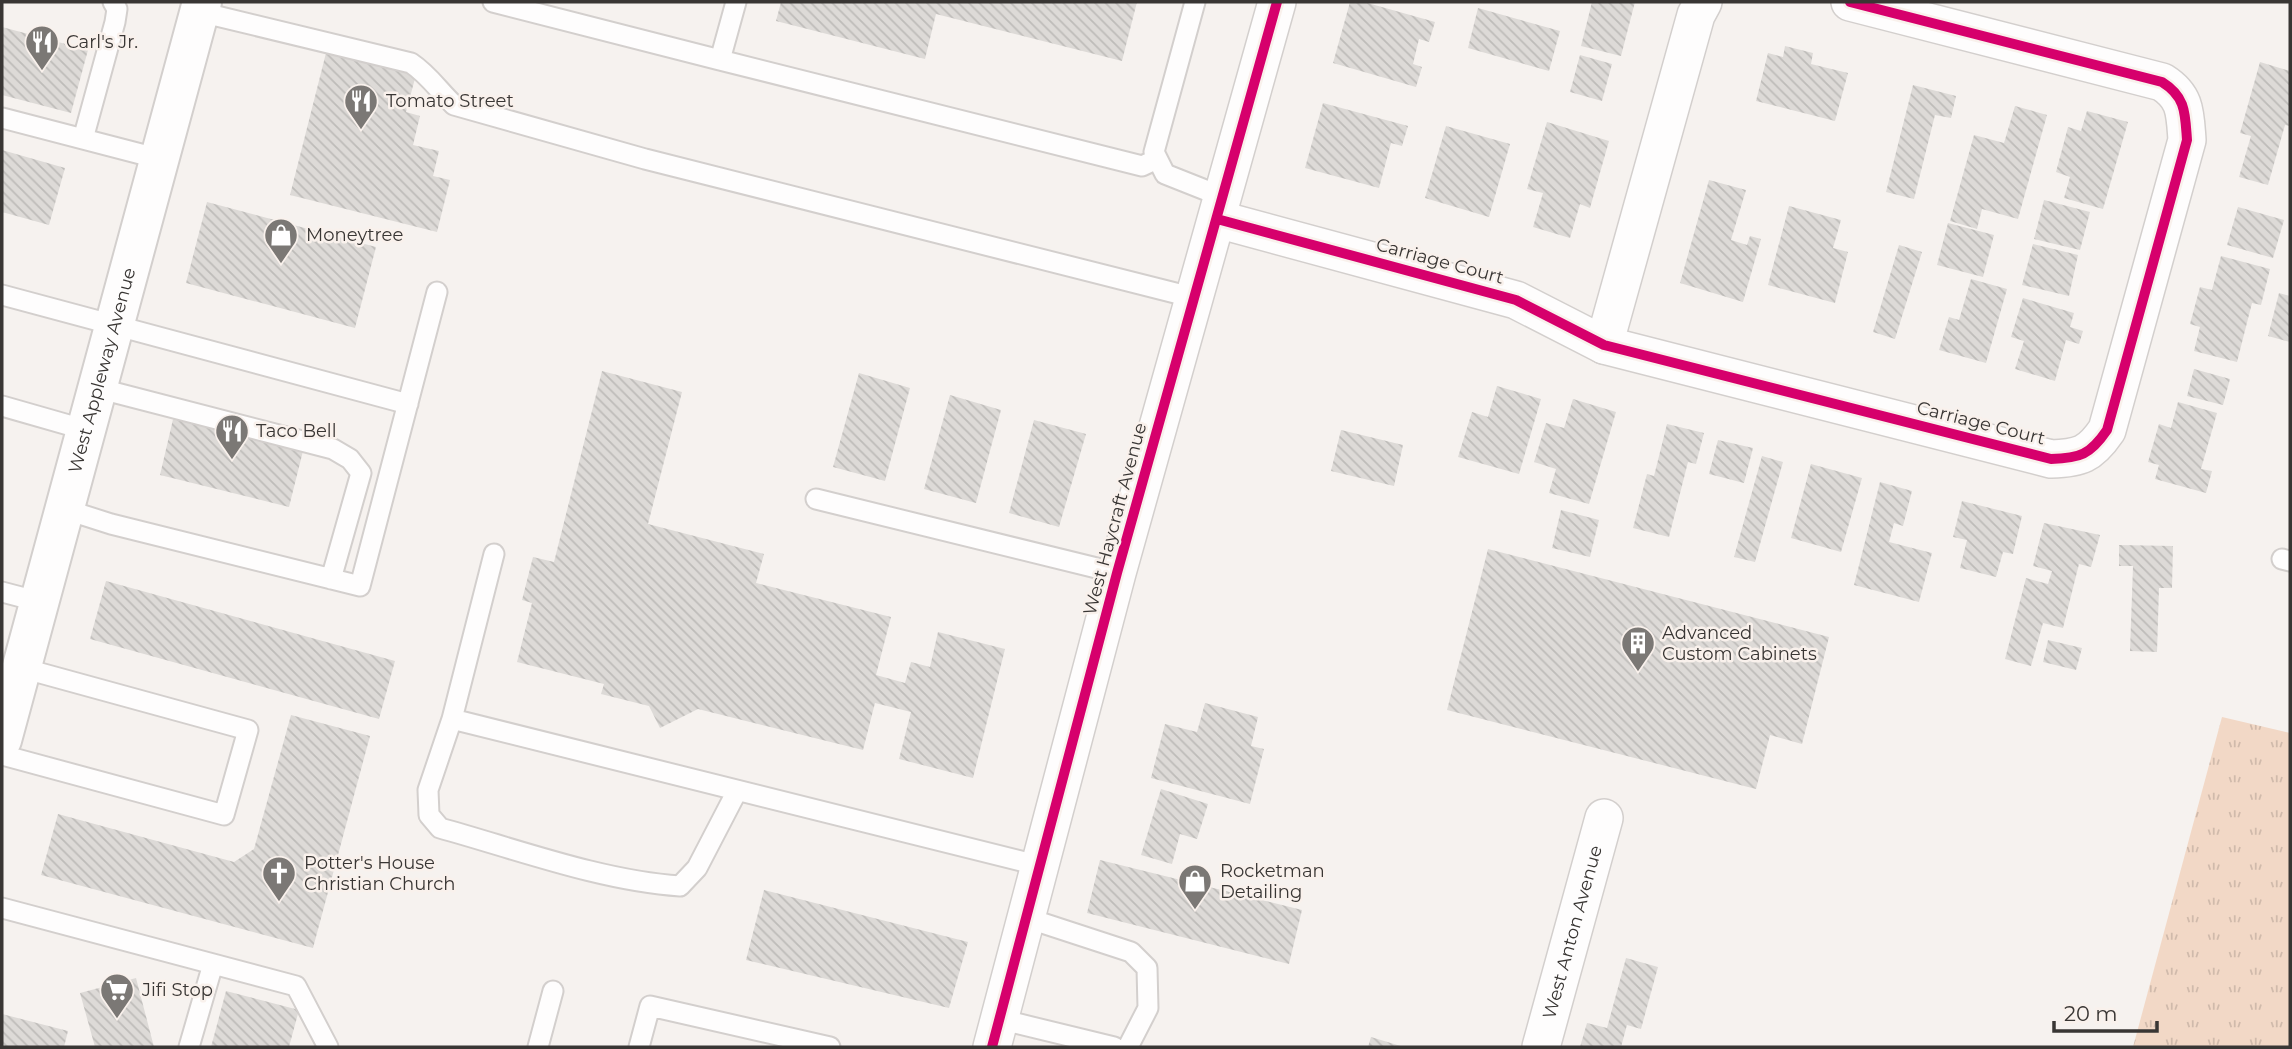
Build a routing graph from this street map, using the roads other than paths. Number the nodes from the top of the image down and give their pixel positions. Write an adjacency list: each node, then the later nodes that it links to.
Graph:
1 (113, 2): 11 (lane)
2 (736, 2): 9 (lane)
3 (1195, 2): 13 (lane)
4 (1277, 2): 14 (street, West Haycraft Avenue)
5 (1703, 2): 19 (street)
6 (1850, 2): 19 (street, Carriage Court)
7 (506, 3): 9 (lane)
8 (201, 7): 12 (main road, West Appleway Avenue); 17 (lane)
9 (720, 60): 13 (lane)
10 (2, 118): 11 (lane)
11 (83, 139): 12 (lane)
12 (160, 159): 18 (main road, West Appleway Avenue)
13 (1157, 159): 14 (lane)
14 (1220, 208): 17 (street, West Haycraft Avenue); 19 (street, Carriage Court)
15 (437, 292): 21 (lane)
16 (2, 295): 18 (lane)
17 (1195, 298): 27 (street, West Haycraft Avenue)
18 (115, 325): 20 (main road, West Appleway Avenue); 21 (lane)
19 (1604, 345)
20 (97, 388): 23 (main road, West Appleway Avenue); 28 (lane)
21 (408, 404): 28 (lane)
22 (2, 406): 23 (lane)
23 (86, 430): 25 (main road, West Appleway Avenue)
24 (816, 499): 27 (lane)
25 (64, 509): 28 (lane); 30 (main road, West Appleway Avenue)
26 (494, 554): 32 (lane)
27 (1117, 573): 37 (street, West Haycraft Avenue)
28 (331, 579)
29 (2, 592): 30 (lane)
30 (40, 602): 31 (main road, West Appleway Avenue)
31 (12, 685): 33 (main road, West Appleway Avenue); 34 (lane)
32 (452, 719): 35 (lane); 35 (lane)
33 (2, 740)
34 (2, 755)
35 (737, 791): 37 (lane)
36 (1604, 818): 50 (street, West Anton Avenue)
37 (1041, 866): 39 (street, West Haycraft Avenue)
38 (2, 908): 40 (lane)
39 (1027, 918): 42 (street, West Haycraft Avenue); 49 (lane)
40 (213, 964): 43 (lane); 44 (lane)
41 (553, 991): 45 (lane)
42 (995, 1033): 48 (lane)
43 (189, 1047)
44 (328, 1047)
45 (538, 1047)
46 (639, 1047): 47 (lane)
47 (830, 1047)
48 (1114, 1047)
49 (1128, 1047)
50 (1541, 1047)

